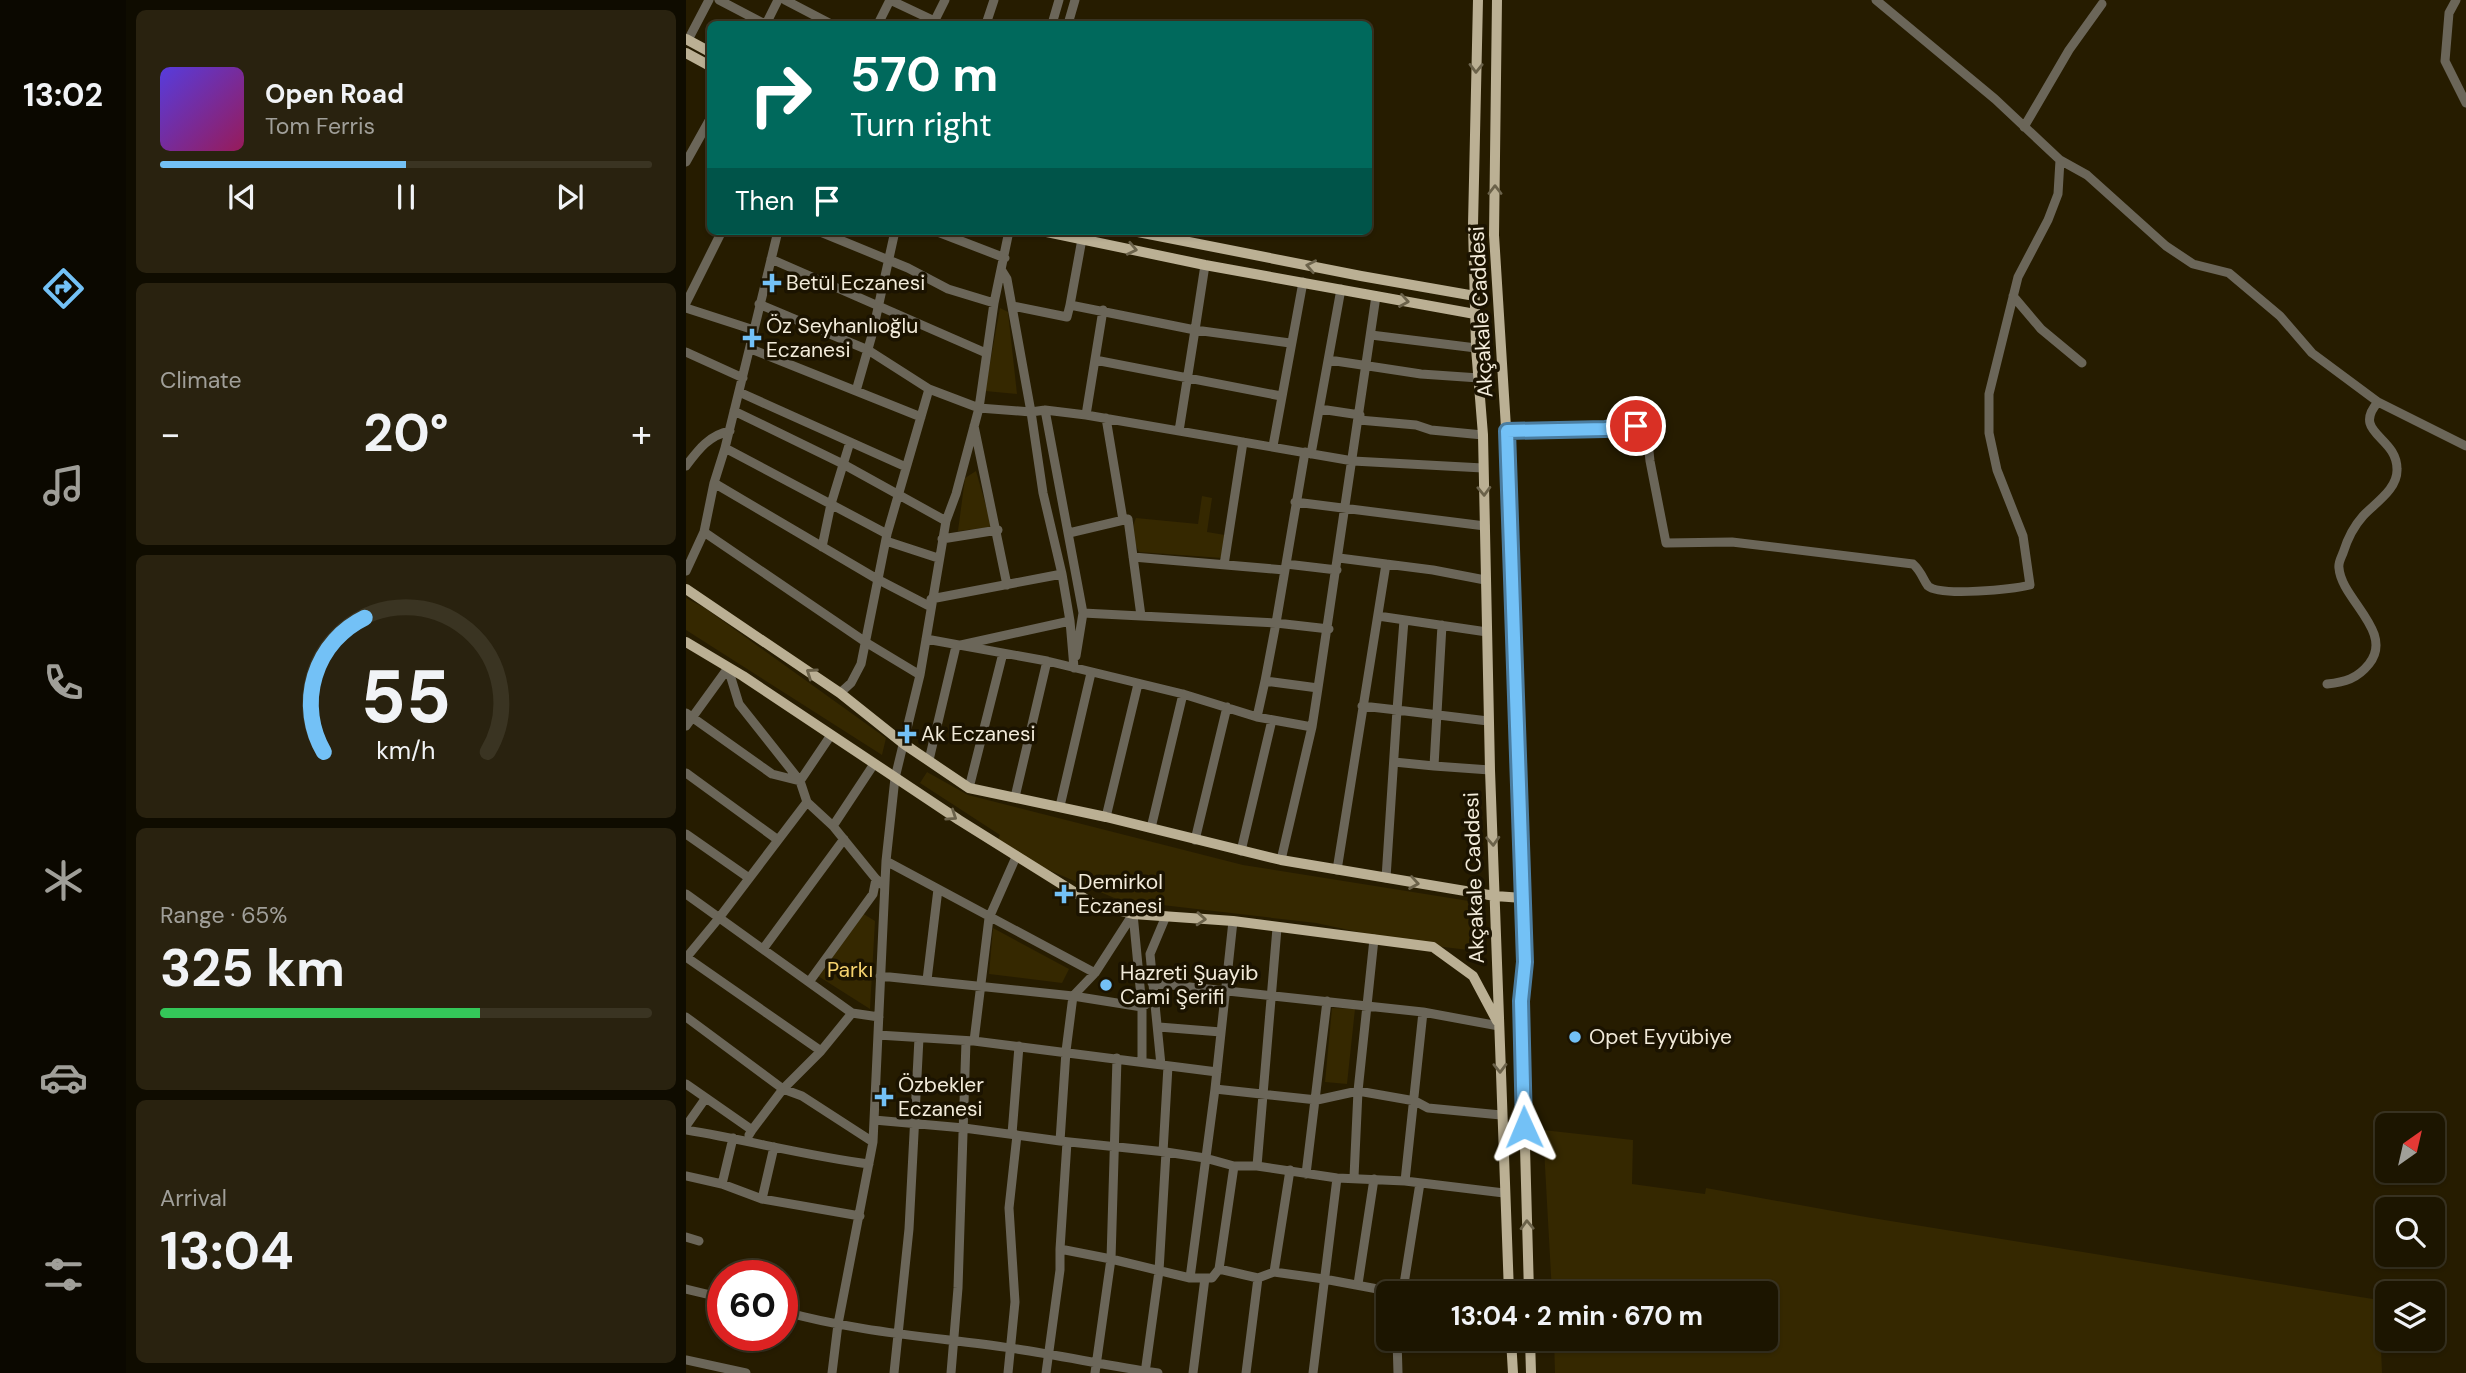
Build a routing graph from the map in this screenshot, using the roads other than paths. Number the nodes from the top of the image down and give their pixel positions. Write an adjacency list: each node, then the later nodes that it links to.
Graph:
1 (709, 0): 24 (street)
2 (719, 0): 15 (street)
3 (778, 0): 16 (street)
4 (785, 0): 17 (street)
5 (890, 0): 18 (street); 19 (street)
6 (945, 0): 20 (street)
7 (994, 0): 21 (street)
8 (1059, 0): 22 (street)
9 (1075, 0): 23 (street)
10 (1478, 0): 50 (main road, Akçakale Caddesi, one-way to 50)
11 (1497, 0): 93 (main road, Akçakale Caddesi, one-way to 11)
12 (1876, 0): 30 (street)
13 (2456, 0): 28 (street)
14 (2102, 4): 30 (street)
15 (759, 21)
16 (767, 21)
17 (825, 21)
18 (879, 21)
19 (930, 21)
20 (937, 21)
21 (987, 21)
22 (1053, 21)
23 (1069, 21)
24 (687, 39): 25 (main road)
25 (707, 50)
26 (686, 53): 27 (main road)
27 (707, 64)
28 (2466, 103)
29 (707, 124): 32 (street)
30 (2024, 127): 31 (street)
31 (2060, 160): 51 (street); 80 (street)
32 (686, 162)
33 (720, 235): 55 (street)
34 (777, 235): 43 (street)
35 (827, 235): 44 (street)
36 (894, 235): 44 (street)
37 (945, 235): 42 (street)
38 (1008, 235): 42 (street)
39 (1062, 235): 41 (main road)
40 (1153, 235): 50 (main road, one-way to 40)
41 (1082, 239): 45 (main road, one-way to 45); 54 (street)
42 (1004, 258): 46 (street)
43 (771, 259): 53 (street); 57 (street)
44 (887, 261): 52 (street); 57 (street)
45 (1205, 265): 47 (main road); 61 (street)
46 (1002, 271): 52 (street); 56 (street)
47 (1303, 282): 48 (main road); 63 (street)
48 (1341, 289): 49 (main road); 70 (street)
49 (1376, 296): 59 (main road, one-way to 59); 62 (street)
50 (1475, 296): 59 (main road, Akçakale Caddesi)
51 (2012, 296): 71 (street); 93 (street)
52 (994, 303): 68 (street)
53 (759, 304): 60 (street); 66 (street)
54 (1070, 305): 56 (street); 58 (street)
55 (686, 306): 60 (street)
56 (1013, 306): 85 (street)
57 (877, 307): 66 (street); 68 (street)
58 (1103, 310): 61 (street); 69 (street)
59 (1475, 314): 64 (main road, Akçakale Caddesi)
60 (754, 330): 65 (street)
61 (1195, 330): 63 (street); 74 (street)
62 (1371, 335): 64 (street); 72 (street)
63 (1290, 343): 79 (street)
64 (1476, 348): 75 (main road, Akçakale Caddesi)
65 (751, 349): 73 (street); 77 (street)
66 (868, 351): 76 (street); 77 (street)
67 (686, 352): 73 (street)
68 (986, 354): 81 (street)
69 (1095, 360): 74 (street); 86 (street)
70 (1329, 360): 72 (street); 82 (street)
71 (2082, 363)
72 (1366, 367): 75 (street); 88 (street)
73 (743, 378): 78 (street)
74 (1188, 378): 79 (street); 91 (street)
75 (1479, 378): 94 (main road, Akçakale Caddesi)
76 (929, 389): 81 (street); 87 (street)
77 (856, 391): 87 (street)
78 (739, 392): 84 (street); 95 (street)
79 (1281, 396): 97 (street)
80 (2378, 402): 98 (street); 155 (street)
81 (979, 408): 85 (street); 90 (street)
82 (1320, 408): 88 (street); 100 (street)
83 (1045, 410): 85 (street); 86 (street); 116 (street)
84 (734, 411): 92 (street); 102 (street)
85 (1031, 412): 128 (street)
86 (1086, 415): 89 (street)
87 (921, 417): 104 (street)
88 (1359, 417): 94 (street); 101 (street)
89 (1106, 418): 91 (street); 111 (street)
90 (974, 422): 112 (street); 114 (street)
91 (1179, 430): 96 (street)
92 (730, 431): 99 (street); 103 (street)
93 (1507, 431): 201 (main road, Akçakale Caddesi)
94 (1483, 435): 105 (main road, Akçakale Caddesi)
95 (850, 442): 102 (street); 104 (street)
96 (1242, 442): 97 (street); 124 (street)
97 (1273, 446): 100 (street)
98 (2466, 446)
99 (725, 447): 106 (street); 109 (street)
100 (1308, 453): 101 (street); 108 (street)
101 (1353, 461): 105 (street); 110 (street)
102 (843, 464): 107 (street); 109 (street)
103 (686, 467)
104 (906, 467): 107 (street)
105 (1483, 468): 113 (main road, Akçakale Caddesi, one-way to 113)
106 (714, 482): 115 (street); 119 (street)
107 (898, 495): 112 (street); 117 (street)
108 (1296, 502): 110 (street); 125 (street)
109 (831, 504): 117 (street); 119 (street)
110 (1346, 509): 113 (street); 122 (street)
111 (1123, 520): 116 (street); 120 (street)
112 (946, 521): 118 (street)
113 (1485, 526): 130 (main road, Akçakale Caddesi)
114 (998, 530): 118 (street); 131 (street)
115 (704, 532): 127 (street); 145 (street)
116 (1069, 533): 134 (street)
117 (886, 537): 121 (street); 129 (street)
118 (942, 539): 121 (street)
119 (822, 547): 129 (street)
120 (1133, 557): 124 (street); 135 (street)
121 (938, 558): 133 (street)
122 (1339, 558): 123 (street); 126 (street)
123 (1386, 564): 130 (street); 136 (street)
124 (1224, 565): 125 (street)
125 (1285, 567): 126 (street); 139 (street)
126 (1338, 570): 141 (street)
127 (686, 571)
128 (1062, 574): 131 (street); 138 (street)
129 (877, 579): 133 (street); 145 (street)
130 (1485, 580): 142 (main road, Akçakale Caddesi)
131 (1007, 585): 133 (street)
132 (686, 589): 157 (main road, one-way to 132)
133 (931, 603): 143 (street)
134 (1083, 613): 135 (street); 150 (street)
135 (1141, 616): 139 (street)
136 (1378, 616): 137 (street); 159 (street)
137 (1405, 620): 140 (street); 161 (street)
138 (1070, 621): 146 (street); 150 (street)
139 (1276, 622): 141 (street); 153 (street)
140 (1442, 625): 142 (street); 162 (street)
141 (1329, 629): 156 (street)
142 (1488, 632): 166 (main road, Akçakale Caddesi)
143 (926, 639): 146 (street); 152 (street)
144 (686, 642): 149 (main road)
145 (867, 643): 152 (street); 157 (street)
146 (956, 646): 147 (street); 170 (street)
147 (1003, 653): 148 (street); 178 (street)
148 (1047, 661): 150 (street); 179 (street)
149 (728, 668): 164 (street); 168 (main road); 177 (street)
150 (1074, 668): 151 (street)
151 (1091, 673): 154 (street); 181 (street)
152 (920, 675): 169 (street)
153 (1265, 681): 156 (street); 163 (street)
154 (1138, 684): 158 (street); 182 (street)
155 (2327, 684)
156 (1318, 688): 167 (street)
157 (840, 693): 169 (main road)
158 (1183, 694): 160 (street); 184 (street)
159 (1362, 706): 161 (street); 193 (street)
160 (1227, 707): 163 (street); 187 (street)
161 (1397, 710): 162 (street); 171 (street)
162 (1437, 715): 166 (street); 173 (street)
163 (1257, 717): 165 (street)
164 (688, 719): 177 (street)
165 (1272, 720): 167 (street); 189 (street)
166 (1488, 721): 174 (main road, Akçakale Caddesi)
167 (1312, 727): 191 (street)
168 (831, 736): 172 (main road); 177 (street)
169 (904, 744): 170 (main road); 176 (street)
170 (929, 760): 178 (main road)
171 (1394, 762): 173 (street); 195 (street)
172 (874, 764): 176 (main road); 183 (street)
173 (1434, 766): 174 (street)
174 (1490, 771): 200 (main road, Akçakale Caddesi, one-way to 200)
175 (686, 773): 188 (street)
176 (895, 778): 190 (main road, one-way to 190); 192 (street)
177 (800, 781): 180 (street)
178 (969, 788): 179 (main road)
179 (1015, 797): 181 (main road)
180 (807, 802): 183 (street); 188 (street)
181 (1060, 806): 182 (main road)
182 (1106, 817): 184 (main road)
183 (833, 826): 186 (street)
184 (1151, 828): 187 (main road)
185 (686, 834): 194 (street)
186 (844, 839): 196 (street); 209 (street)
187 (1195, 839): 189 (main road)
188 (778, 840): 194 (street)
189 (1241, 851): 191 (main road)
190 (1016, 857): 202 (main road); 205 (street)
191 (1281, 860): 193 (main road)
192 (886, 861): 197 (street); 198 (street)
193 (1337, 870): 195 (main road)
194 (749, 878): 204 (street)
195 (1386, 878): 200 (main road, one-way to 200)
196 (876, 879): 197 (street); 214 (street)
197 (884, 886): 212 (street)
198 (938, 890): 205 (street); 213 (street)
199 (686, 894): 204 (street)
200 (1495, 896): 201 (main road); 228 (main road, Akçakale Caddesi)
201 (1523, 898): 292 (main road, Akçakale Caddesi, one-way to 201)
202 (1133, 914): 203 (main road); 211 (street); 222 (street)
203 (1166, 916): 206 (main road, one-way to 206); 215 (street)
204 (719, 918): 209 (street); 210 (street)
205 (989, 918): 211 (street); 216 (street)
206 (1233, 921): 207 (main road); 217 (street)
207 (1277, 928): 208 (main road); 219 (street)
208 (1374, 939): 223 (street); 228 (main road)
209 (762, 949): 214 (street)
210 (686, 958): 235 (street)
211 (1095, 973): 218 (street)
212 (880, 976): 213 (street); 227 (street)
213 (927, 980): 216 (street)
214 (809, 982): 225 (street)
215 (1152, 983): 217 (street); 220 (street)
216 (980, 986): 218 (street); 233 (street)
217 (1224, 991): 219 (street); 230 (street)
218 (1073, 996): 222 (street); 236 (street)
219 (1270, 996): 221 (street); 245 (street)
220 (1154, 999): 222 (street); 229 (street)
221 (1327, 1001): 223 (street); 247 (street)
222 (1142, 1007): 238 (street)
223 (1367, 1007): 224 (street); 244 (street)
224 (1423, 1012): 228 (street); 248 (street)
225 (852, 1013): 227 (street); 235 (street)
226 (686, 1017): 242 (street)
227 (878, 1017): 231 (street)
228 (1499, 1026): 249 (main road, Akçakale Caddesi, one-way to 249)
229 (1159, 1027): 230 (street); 239 (street)
230 (1221, 1032): 240 (street)
231 (878, 1035): 232 (street); 250 (street)
232 (919, 1038): 233 (street); 251 (street)
233 (970, 1041): 234 (street); 253 (street)
234 (1019, 1046): 236 (street); 255 (street)
235 (821, 1051): 242 (street)
236 (1066, 1051): 237 (street); 258 (street)
237 (1117, 1058): 238 (street); 261 (street)
238 (1142, 1062): 239 (street)
239 (1165, 1065): 240 (street); 262 (street)
240 (1217, 1072): 243 (street)
241 (686, 1084): 246 (street)
242 (783, 1089): 254 (street); 259 (street)
243 (1215, 1089): 245 (street); 263 (street)
244 (1358, 1091): 247 (street); 248 (street); 270 (street)
245 (1263, 1093): 247 (street); 266 (street)
246 (705, 1098): 252 (street); 254 (street)
247 (1317, 1100): 268 (street)
248 (1415, 1101): 249 (street); 273 (street)
249 (1501, 1115): 276 (main road, Akçakale Caddesi)
250 (874, 1120): 251 (street); 259 (street)
251 (914, 1125): 253 (street); 299 (street)
252 (686, 1128): 256 (street)
253 (964, 1128): 255 (street); 300 (street)
254 (752, 1130): 257 (street)
255 (1014, 1134): 258 (street); 301 (street)
256 (733, 1138): 257 (street); 275 (street)
257 (745, 1140): 260 (street)
258 (1064, 1141): 261 (street); 281 (street)
259 (873, 1142): 264 (street)
260 (774, 1147): 264 (street); 277 (street)
261 (1115, 1147): 262 (street); 282 (street)
262 (1164, 1152): 263 (street); 284 (street)
263 (1205, 1157): 265 (street); 286 (street)
264 (869, 1164): 278 (street)
265 (1234, 1166): 266 (street); 283 (street)
266 (1257, 1166): 267 (street)
267 (1290, 1170): 268 (street); 285 (street)
268 (1306, 1174): 271 (street)
269 (686, 1176): 275 (street)
270 (1354, 1177): 271 (street); 272 (street)
271 (1336, 1178): 289 (street)
272 (1374, 1179): 273 (street); 293 (street)
273 (1405, 1181): 274 (street)
274 (1420, 1183): 276 (street); 290 (street)
275 (722, 1184): 277 (street)
276 (1504, 1193): 291 (main road, Akçakale Caddesi)
277 (762, 1199): 278 (street)
278 (860, 1216): 298 (street)
279 (686, 1237): 280 (street)
280 (699, 1241)
281 (1060, 1249): 282 (street); 305 (street)
282 (1111, 1259): 284 (street); 307 (street)
283 (1219, 1269): 287 (street); 288 (street)
284 (1159, 1271): 286 (street); 308 (street)
285 (1274, 1272): 288 (street); 289 (street)
286 (1190, 1278): 287 (street)
287 (1205, 1278): 316 (street)
288 (1258, 1278): 317 (street)
289 (1324, 1279): 293 (street); 318 (street)
290 (1404, 1281)
291 (1508, 1281)
292 (1529, 1281)
293 (1358, 1284): 294 (street)
294 (1376, 1288)
295 (686, 1289): 296 (street)
296 (707, 1294)
297 (798, 1315): 298 (street)
298 (838, 1324): 299 (street); 310 (street)
299 (897, 1333): 300 (street); 311 (street)
300 (954, 1341): 301 (street); 312 (street)
301 (1010, 1348): 305 (street); 313 (street)
302 (1397, 1351): 319 (street)
303 (1512, 1351): 320 (main road)
304 (1530, 1351): 321 (main road)
305 (1048, 1354): 307 (street); 314 (street)
306 (686, 1360): 309 (street)
307 (1096, 1369): 308 (street)
308 (1145, 1372): 315 (street)
309 (746, 1373)
310 (832, 1373)
311 (894, 1373)
312 (951, 1373)
313 (1008, 1373)
314 (1046, 1373)
315 (1157, 1373)
316 (1193, 1373)
317 (1247, 1373)
318 (1313, 1373)
319 (1398, 1373)
320 (1513, 1373)
321 (1531, 1373)

